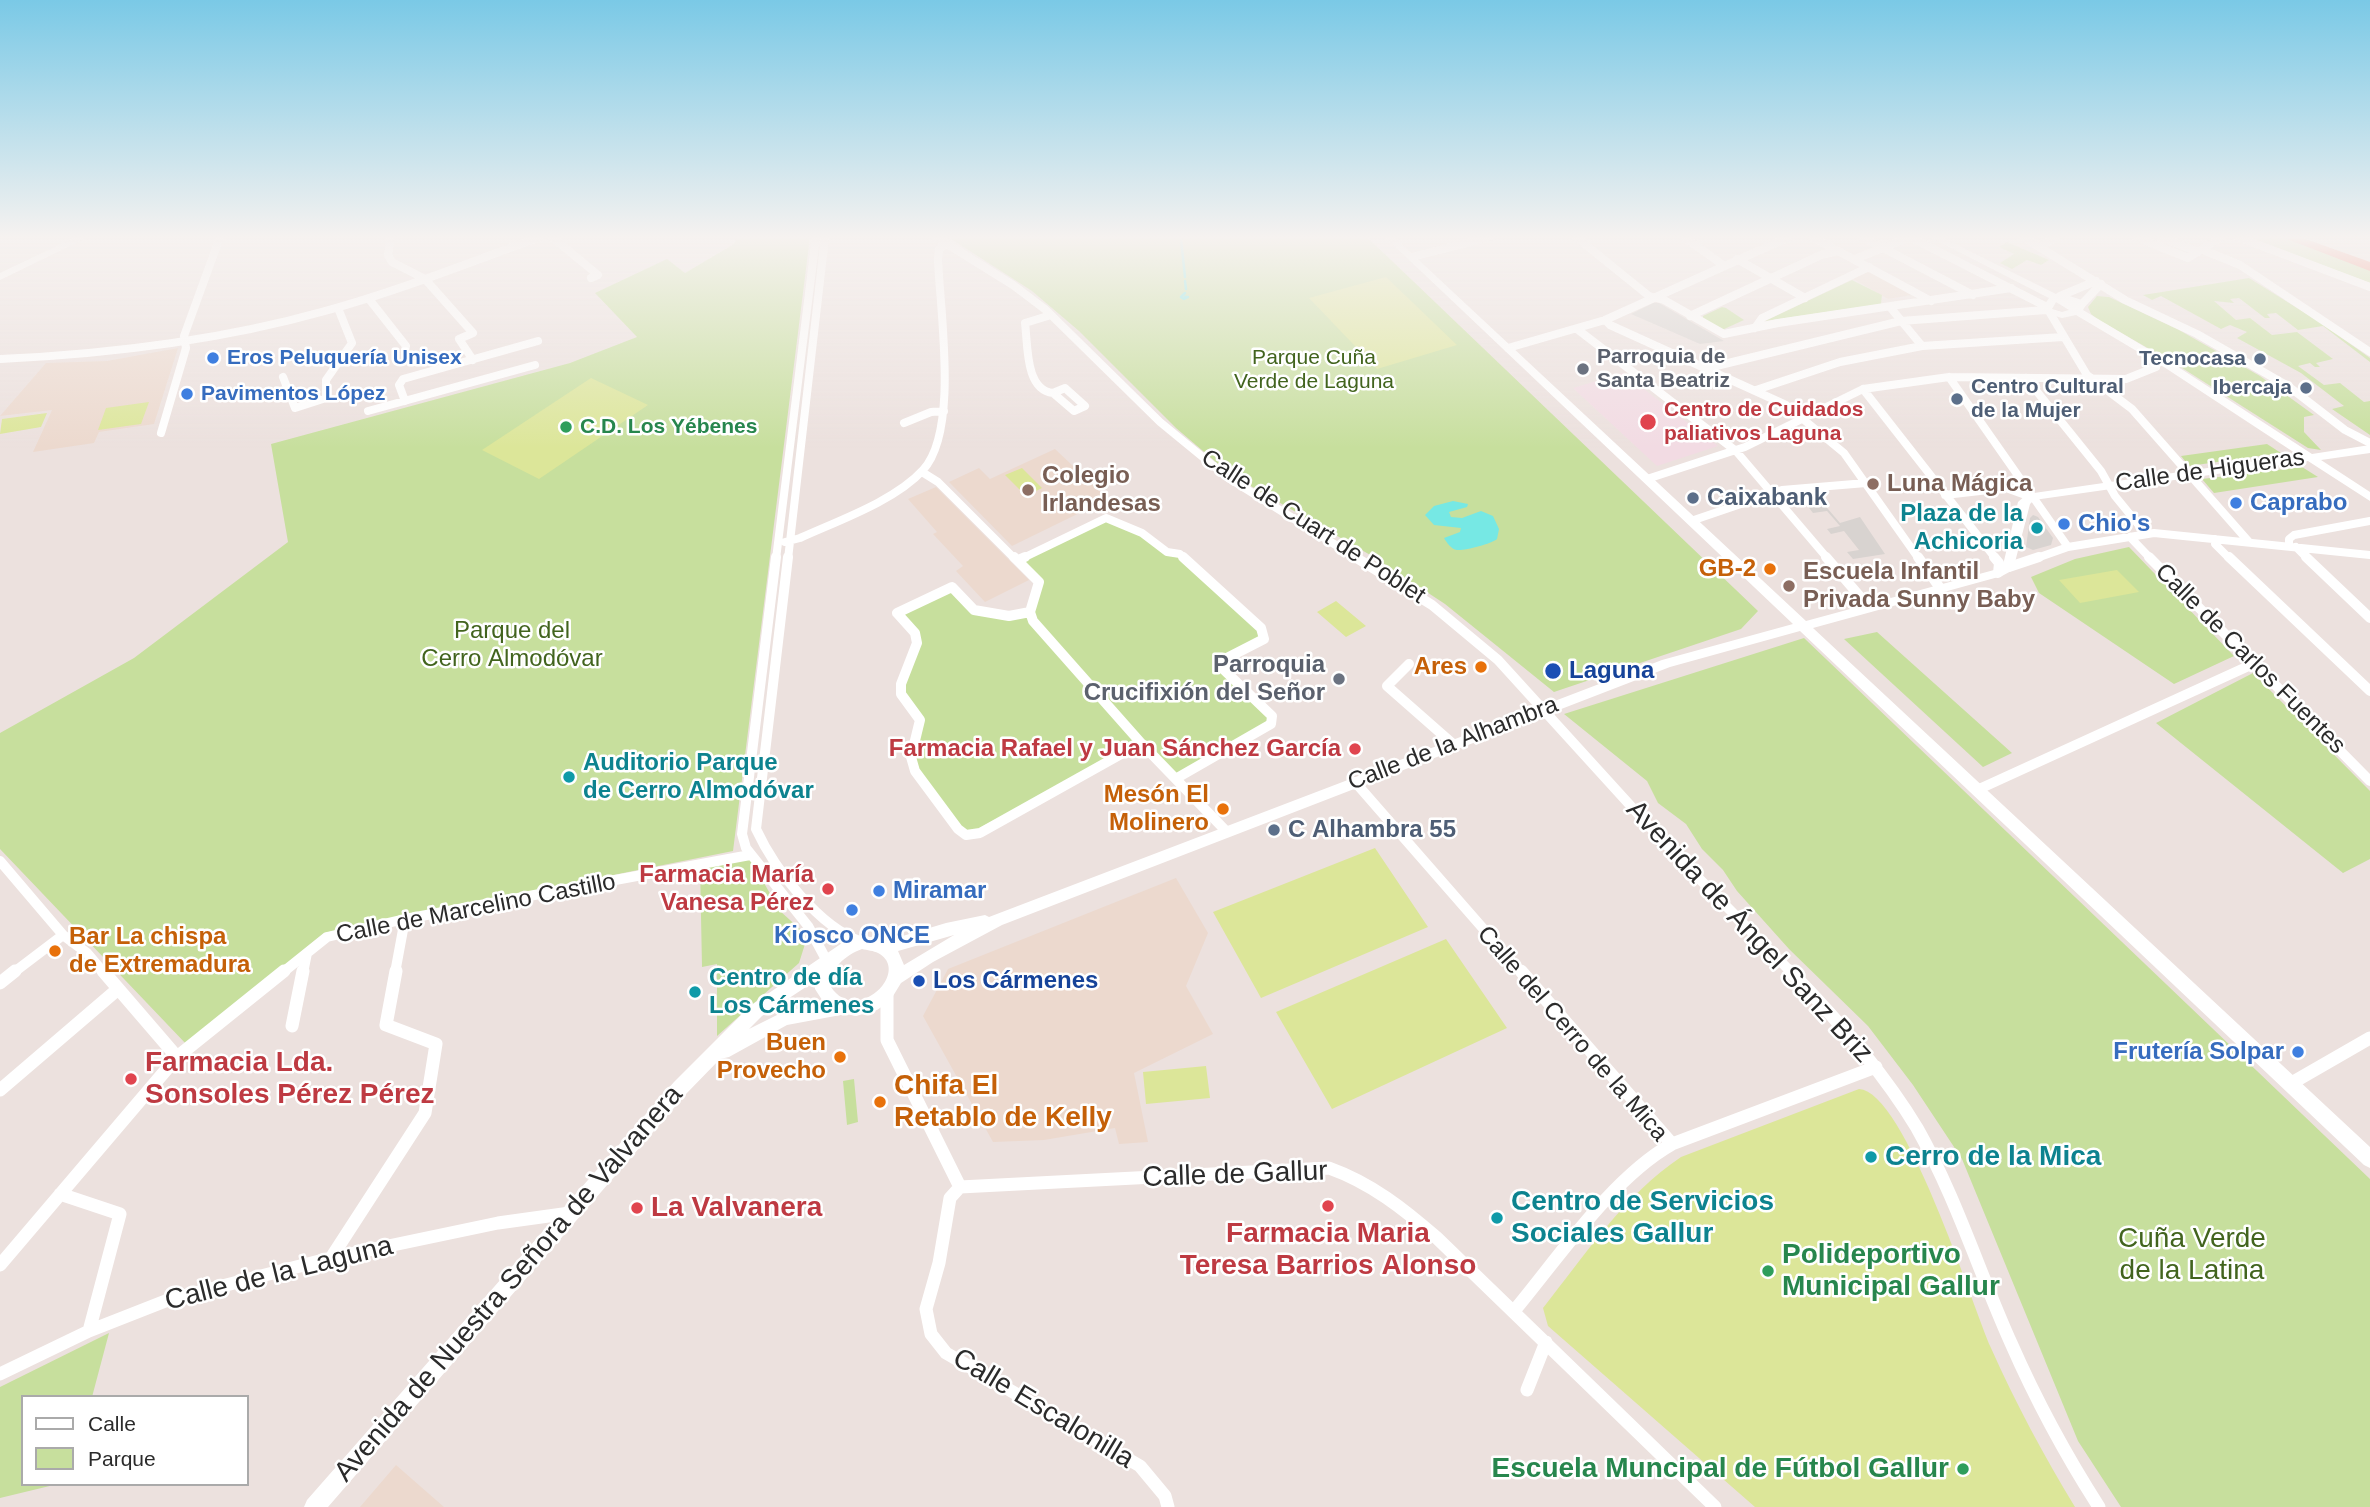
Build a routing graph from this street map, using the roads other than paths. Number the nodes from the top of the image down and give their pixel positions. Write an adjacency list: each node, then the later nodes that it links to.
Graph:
1 (194, 307): 33 (street)
2 (376, 307): 37 (street)
3 (450, 307): 31 (street)
4 (807, 307): 79 (street)
5 (817, 307): 77 (street)
6 (940, 307): 53 (street)
7 (1041, 307): 24 (street, Calle de Cuart de Poblet)
8 (1465, 307): 36 (street)
9 (1633, 307): 26 (street)
10 (1674, 307): 25 (street)
11 (1708, 307): 25 (street)
12 (1785, 307): 29 (street)
13 (1887, 307): 29 (street)
14 (1889, 307): 27 (street)
15 (2022, 307): 27 (street)
16 (2052, 307): 32 (street)
17 (2061, 307): 23 (street)
18 (2075, 307): 23 (street)
19 (2076, 307): 23 (street)
20 (2141, 307): 57 (street)
21 (2303, 307): 38 (street)
22 (338, 308): 33 (street); 44 (street)
23 (2073, 311): 42 (street); 58 (street)
24 (1051, 315): 50 (street); 93 (street, Calle de Cuart de Poblet)
25 (1690, 316): 29 (street)
26 (1605, 320): 28 (street); 43 (street)
27 (1901, 321): 35 (street); 43 (street)
28 (1577, 328): 36 (street); 60 (street)
29 (1755, 328)
30 (482, 331): 31 (street)
31 (473, 333): 40 (street)
32 (2063, 337): 35 (street); 47 (street)
33 (186, 341): 39 (street); 56 (street)
34 (538, 341): 40 (street)
35 (1922, 346): 49 (street)
36 (1508, 348): 64 (street)
37 (405, 351)
38 (2370, 352)
39 (0, 359)
40 (473, 360): 51 (street)
41 (535, 365): 51 (street)
42 (2156, 367): 47 (street); 58 (street)
43 (1712, 371): 49 (street)
44 (283, 377)
45 (1948, 377): 46 (street); 48 (street); 69 (street)
46 (2026, 378): 47 (street); 66 (street)
47 (2093, 380): 62 (street)
48 (1863, 389): 54 (street); 68 (street)
49 (1756, 390): 54 (street)
50 (1053, 393)
51 (405, 401): 52 (street)
52 (368, 411)
53 (944, 411): 55 (street); 61 (street)
54 (1802, 418): 60 (street); 65 (street)
55 (904, 423)
56 (161, 433)
57 (2370, 443)
58 (2290, 448): 63 (street)
59 (2370, 449): 62 (street, Calle de Higueras)
60 (1736, 451): 64 (street); 67 (street)
61 (922, 472): 77 (street); 83 (street)
62 (2190, 473): 66 (street, Calle de Higueras); 78 (street)
63 (2332, 476): 70 (street); 71 (street)
64 (1647, 479): 72 (street)
65 (1866, 483): 67 (street); 85 (street)
66 (2109, 485): 69 (street, Calle de Higueras); 74 (street)
67 (1772, 492): 72 (street); 86 (street)
68 (1944, 495): 69 (street); 84 (street)
69 (2031, 497): 81 (street); 84 (street)
70 (2370, 497)
71 (2370, 507)
72 (1691, 521): 89 (street)
73 (2370, 522): 80 (street)
74 (2146, 534): 75 (street, Calle de la Alhambra); 76 (street, Calle de la Alhambra)
75 (2130, 537): 81 (street, Calle de la Alhambra); 91 (street, Calle de Carlos Fuentes)
76 (2216, 539): 78 (street, Calle de la Alhambra); 92 (street)
77 (789, 541): 79 (street); 106 (street)
78 (2249, 542): 80 (street, Calle de la Alhambra)
79 (777, 544): 101 (street)
80 (2293, 546): 82 (street, Calle de la Alhambra); 88 (street)
81 (2068, 547): 84 (street, Calle de la Alhambra)
82 (2370, 555)
83 (1018, 560): 87 (street); 96 (street)
84 (2003, 570): 85 (street, Calle de la Alhambra)
85 (1940, 588): 86 (street, Calle de la Alhambra)
86 (1869, 607): 89 (street, Calle de la Alhambra)
87 (1030, 612): 94 (street); 94 (street)
88 (2370, 618)
89 (1802, 625): 93 (street, Calle de la Alhambra); 99 (street)
90 (1409, 664): 95 (street)
91 (2253, 664): 97 (street, Calle de Carlos Fuentes); 99 (street)
92 (2370, 691)
93 (1545, 709): 95 (street, Calle de la Alhambra); 119 (street, Avenida de Ángel Sanz Briz)
94 (1141, 743): 96 (street)
95 (1453, 744): 98 (street, Calle de la Alhambra)
96 (1177, 778): 100 (street)
97 (2370, 781)
98 (1355, 782): 100 (street, Calle de la Alhambra); 122 (street, Calle del Cerro de la Mica)
99 (1977, 790): 120 (street)
100 (1226, 831): 104 (street, Calle de la Alhambra)
101 (750, 855): 103 (street, Calle de Marcelino Castillo); 109 (street)
102 (2, 868): 105 (street)
103 (405, 919): 108 (street, Calle de Marcelino Castillo); 127 (street)
104 (997, 920): 107 (street, Calle de la Alhambra); 110 (street, Calle de la Alhambra)
105 (62, 935): 111 (street); 112 (street)
106 (862, 942): 107 (street); 109 (street)
107 (886, 948): 110 (street)
108 (307, 953): 115 (street); 117 (street, Calle de Marcelino Castillo)
109 (828, 963): 114 (street); 118 (street, Avenida de Nuestra Señora de Valvanera)
110 (897, 978): 113 (street)
111 (0, 983)
112 (118, 989): 117 (street); 121 (street)
113 (887, 995): 114 (street); 124 (street)
114 (844, 1007): 118 (street, Avenida de Nuestra Señora de Valvanera)
115 (292, 1026)
116 (2370, 1038): 120 (street)
117 (177, 1057): 125 (street, Calle de Marcelino Castillo)
118 (706, 1062): 126 (street, Avenida de Nuestra Señora de Valvanera)
119 (1876, 1067): 122 (street); 137 (street, Avenida de Ángel Sanz Briz)
120 (2290, 1084): 123 (street)
121 (0, 1090)
122 (1672, 1144): 129 (street, Calle del Cerro de la Mica)
123 (2370, 1159)
124 (960, 1187): 129 (street, Calle de Gallur); 135 (street, Calle Escalonilla)
125 (60, 1194): 128 (street, Calle de Marcelino Castillo); 130 (street)
126 (570, 1213): 127 (street, Calle de la Laguna); 134 (street, Avenida de Nuestra Señora de Valvanera)
127 (331, 1258): 130 (street, Calle de la Laguna)
128 (0, 1265)
129 (1514, 1311): 131 (street, Calle de Gallur)
130 (89, 1331): 132 (street, Calle de la Laguna)
131 (1546, 1342): 133 (street); 136 (street, Calle de Gallur)
132 (0, 1374)
133 (1527, 1390)
134 (314, 1507)
135 (1168, 1507)
136 (1715, 1507)
137 (2099, 1507)

